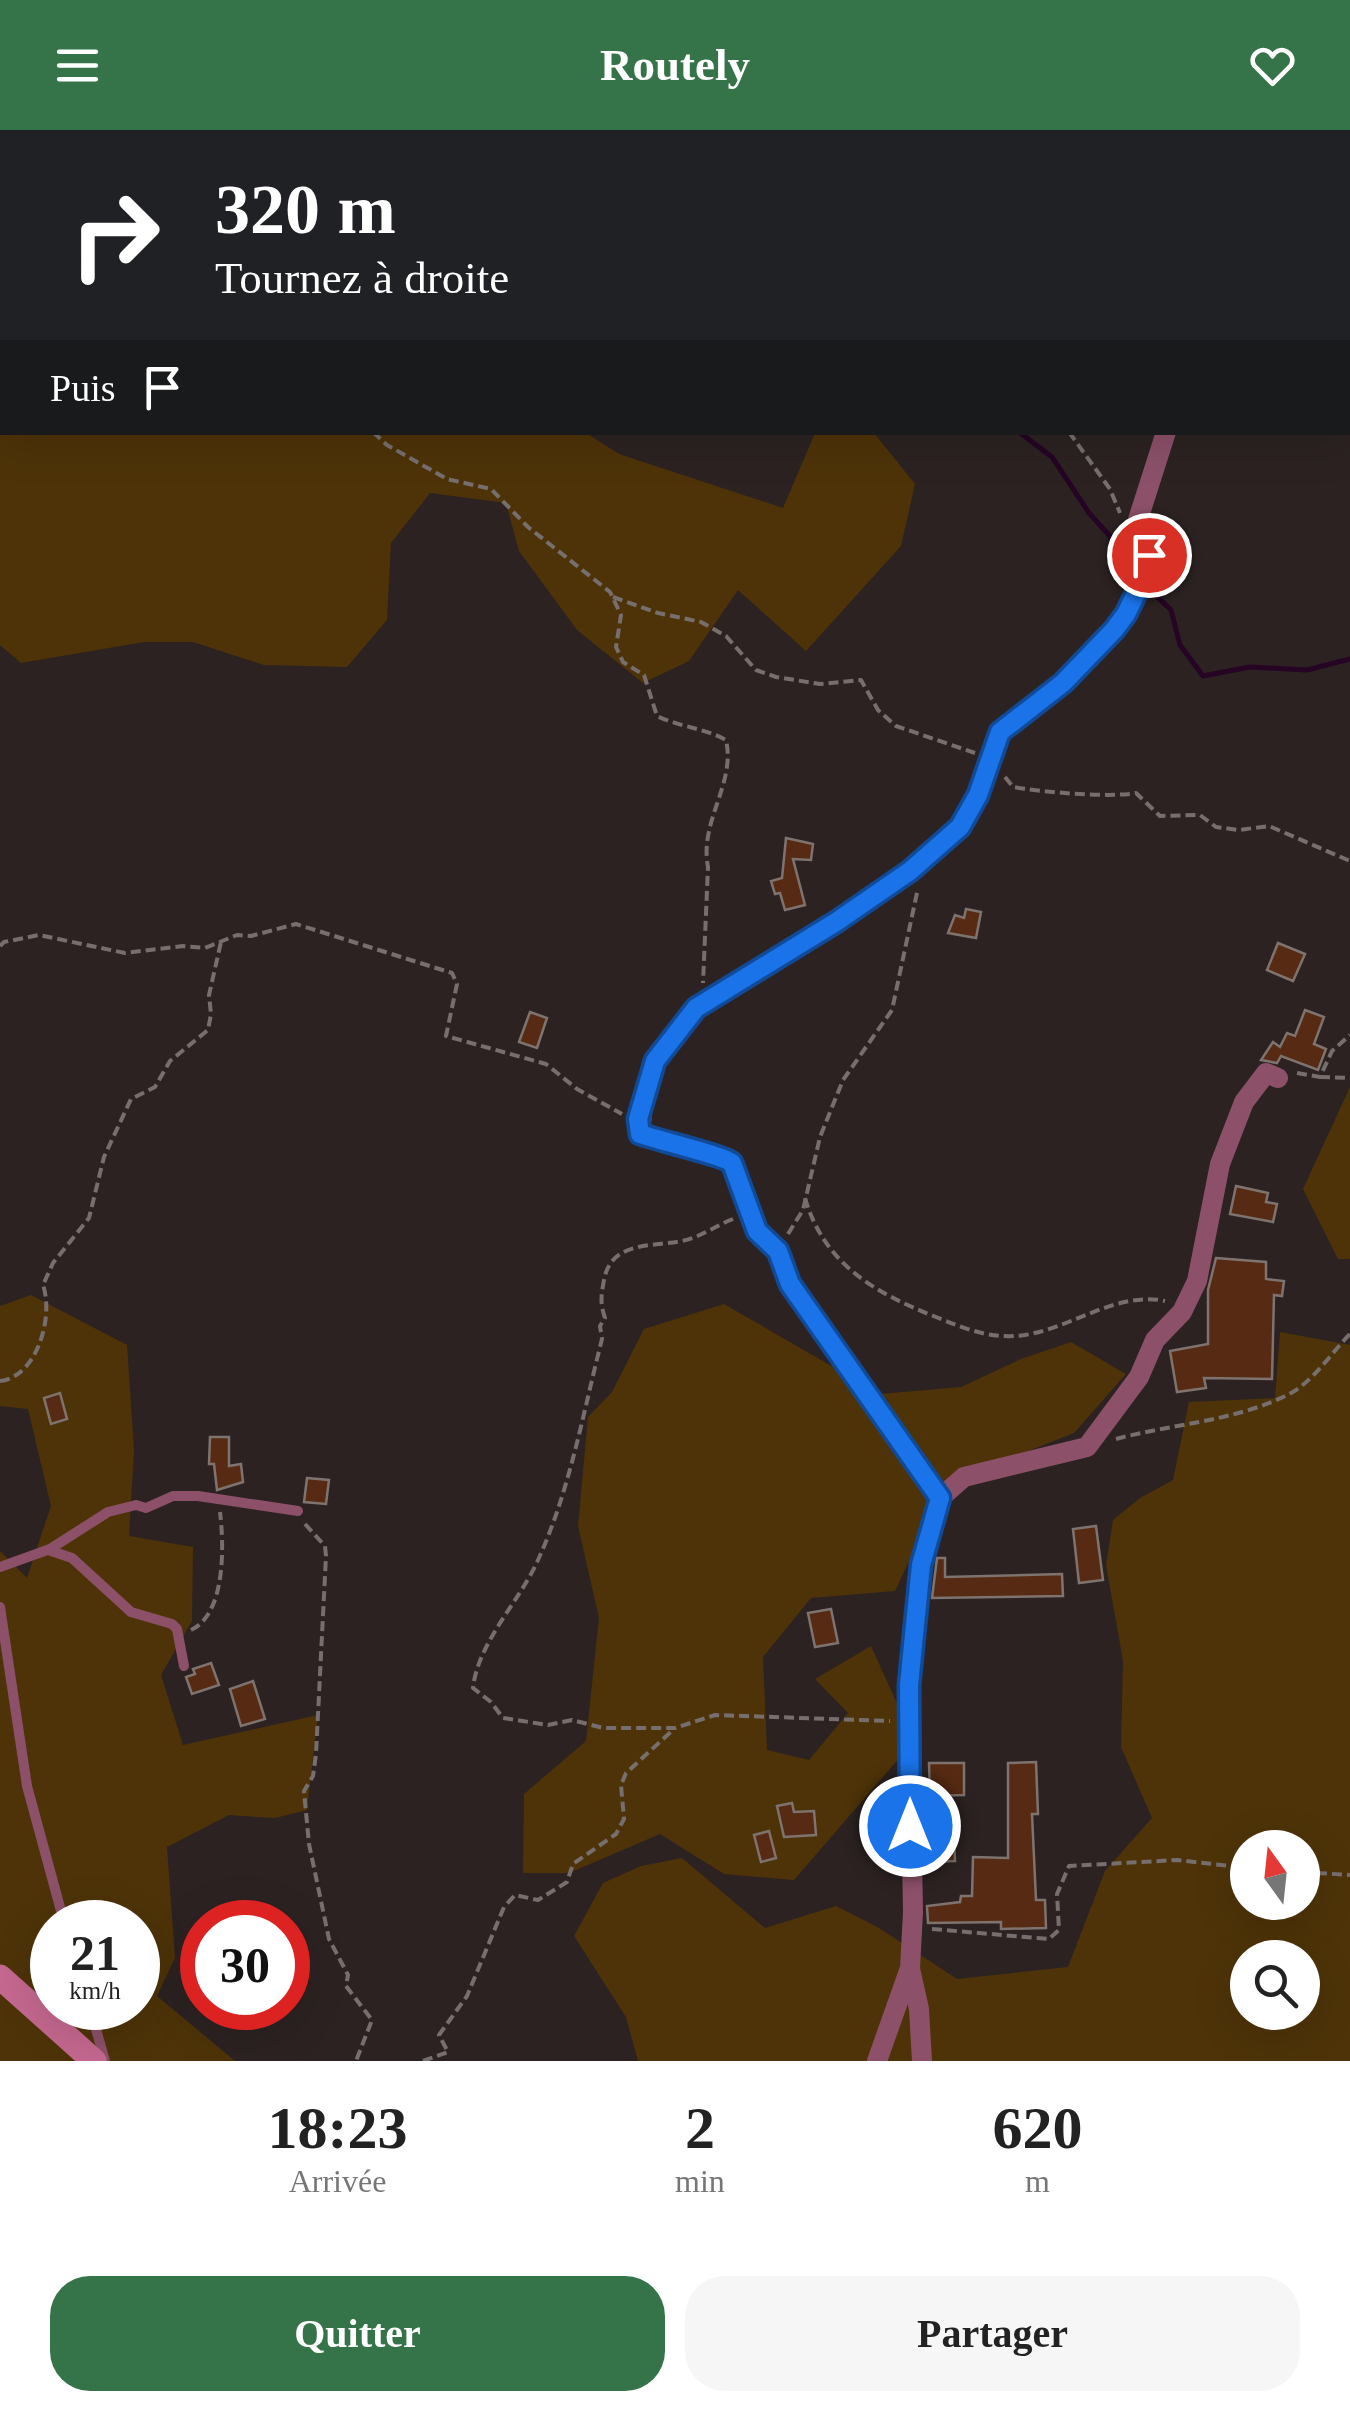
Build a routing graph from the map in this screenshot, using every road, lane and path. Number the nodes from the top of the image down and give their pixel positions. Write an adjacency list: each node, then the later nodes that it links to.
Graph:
1 (376, 435): 8 (path)
2 (1071, 435): 4 (path)
3 (1165, 435): 4 (street)
4 (1136, 530): 8 (street)
5 (920, 883): 14 (path)
6 (221, 942): 7 (path); 13 (path); 19 (path)
7 (0, 946)
8 (696, 1008): 13 (street)
9 (1350, 1035): 10 (path)
10 (1320, 1077): 11 (path); 12 (path)
11 (1278, 1078): 17 (street)
12 (1350, 1078)
13 (639, 1129): 15 (street)
14 (805, 1198): 16 (path); 17 (path)
15 (757, 1231): 16 (street); 30 (path)
16 (778, 1251): 21 (street)
17 (1184, 1309): 20 (street)
18 (1350, 1334): 20 (path)
19 (0, 1381)
20 (1087, 1447): 21 (street)
21 (940, 1498): 29 (street)
22 (218, 1499): 23 (lane); 24 (lane); 27 (path)
23 (298, 1511): 41 (path)
24 (48, 1550): 25 (lane); 27 (lane)
25 (0, 1568)
26 (0, 1607): 34 (lane)
27 (177, 1629): 28 (lane)
28 (184, 1666)
29 (909, 1723): 30 (path); 35 (street)
30 (675, 1728): 42 (path)
31 (1230, 1866): 35 (path)
32 (1320, 1873): 33 (path)
33 (1350, 1875)
34 (58, 1900)
35 (912, 1927): 36 (street)
36 (910, 1968): 43 (street); 44 (street)
37 (0, 1977): 39 (street)
38 (96, 2030): 40 (lane)
39 (94, 2061)
40 (105, 2061)
41 (356, 2061)
42 (423, 2061)
43 (877, 2061)
44 (922, 2061)

